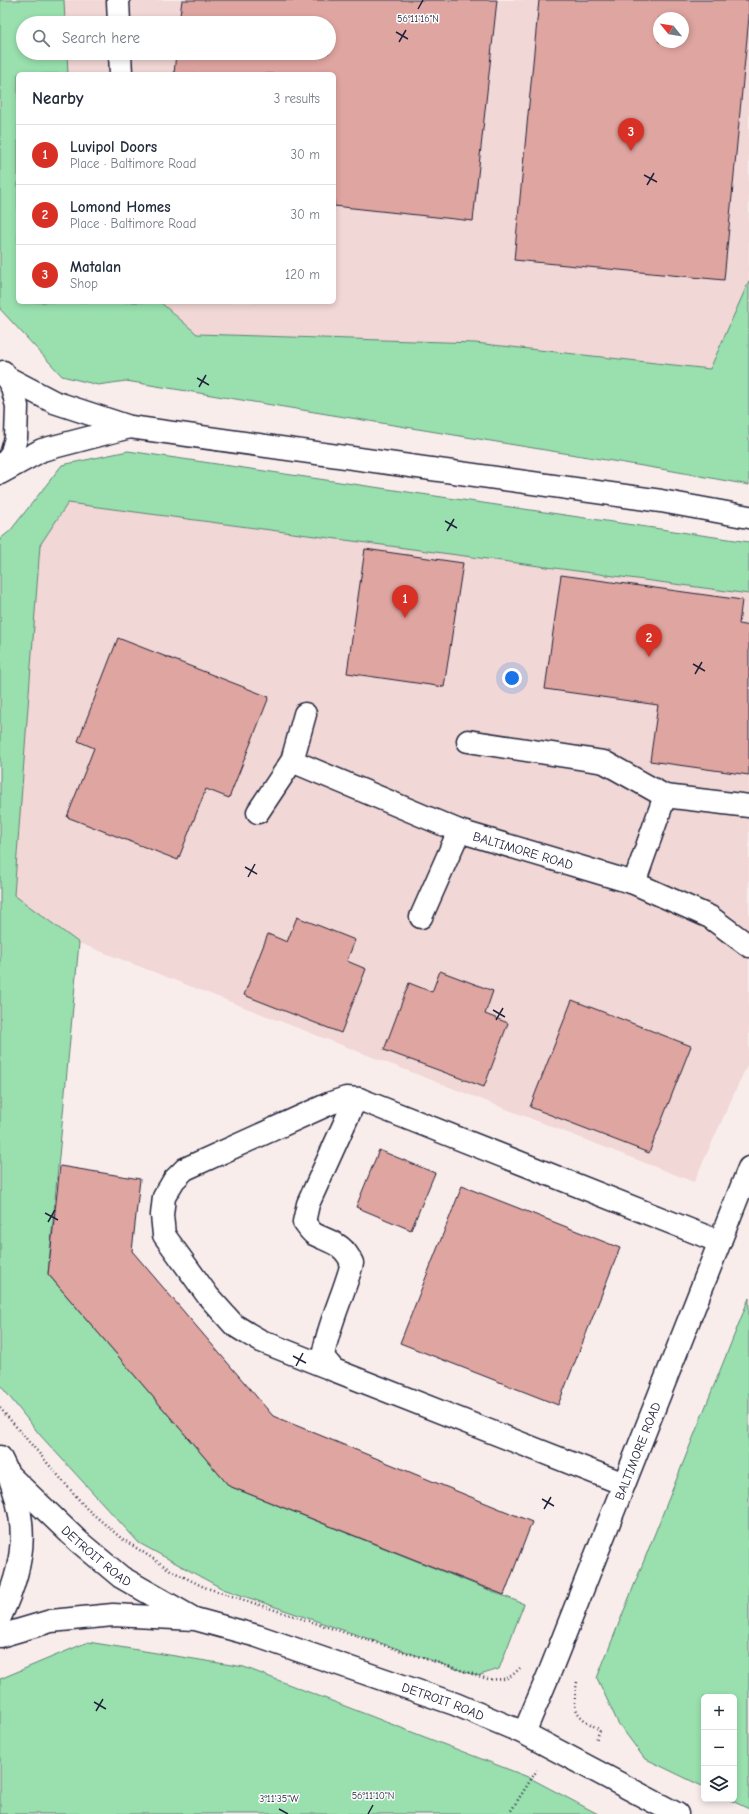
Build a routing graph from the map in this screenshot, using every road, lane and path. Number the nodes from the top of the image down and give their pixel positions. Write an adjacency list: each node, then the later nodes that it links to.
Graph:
1 (118, 0): 2 (street)
2 (119, 16)
3 (120, 60): 4 (street)
4 (121, 72)
5 (3, 372): 6 (street); 7 (street)
6 (130, 426): 7 (street); 8 (street)
7 (0, 472)
8 (749, 516)
9 (306, 714): 11 (street)
10 (468, 741): 12 (street)
11 (292, 761): 14 (street); 15 (street, BALTIMORE ROAD)
12 (665, 796): 13 (street); 16 (street)
13 (749, 806)
14 (258, 812)
15 (459, 831): 16 (street, BALTIMORE ROAD); 17 (street)
16 (634, 882): 18 (street, BALTIMORE ROAD)
17 (421, 917)
18 (749, 946)
19 (359, 1099): 21 (street); 22 (street); 22 (street)
20 (749, 1168): 21 (street, BALTIMORE ROAD)
21 (720, 1242): 26 (street, BALTIMORE ROAD)
22 (334, 1370): 26 (street)
23 (0, 1408): 30 (path)
24 (0, 1457): 25 (street)
25 (10, 1476): 27 (street); 28 (street, DETROIT ROAD)
26 (624, 1484): 32 (street, BALTIMORE ROAD)
27 (0, 1617)
28 (195, 1619): 29 (street, DETROIT ROAD); 32 (street, DETROIT ROAD)
29 (0, 1636)
30 (524, 1662)
31 (578, 1679): 34 (path)
32 (524, 1733): 33 (street, DETROIT ROAD)
33 (551, 1747): 34 (street, DETROIT ROAD); 35 (path)
34 (585, 1765): 36 (street, DETROIT ROAD)
35 (509, 1814)
36 (677, 1814)

